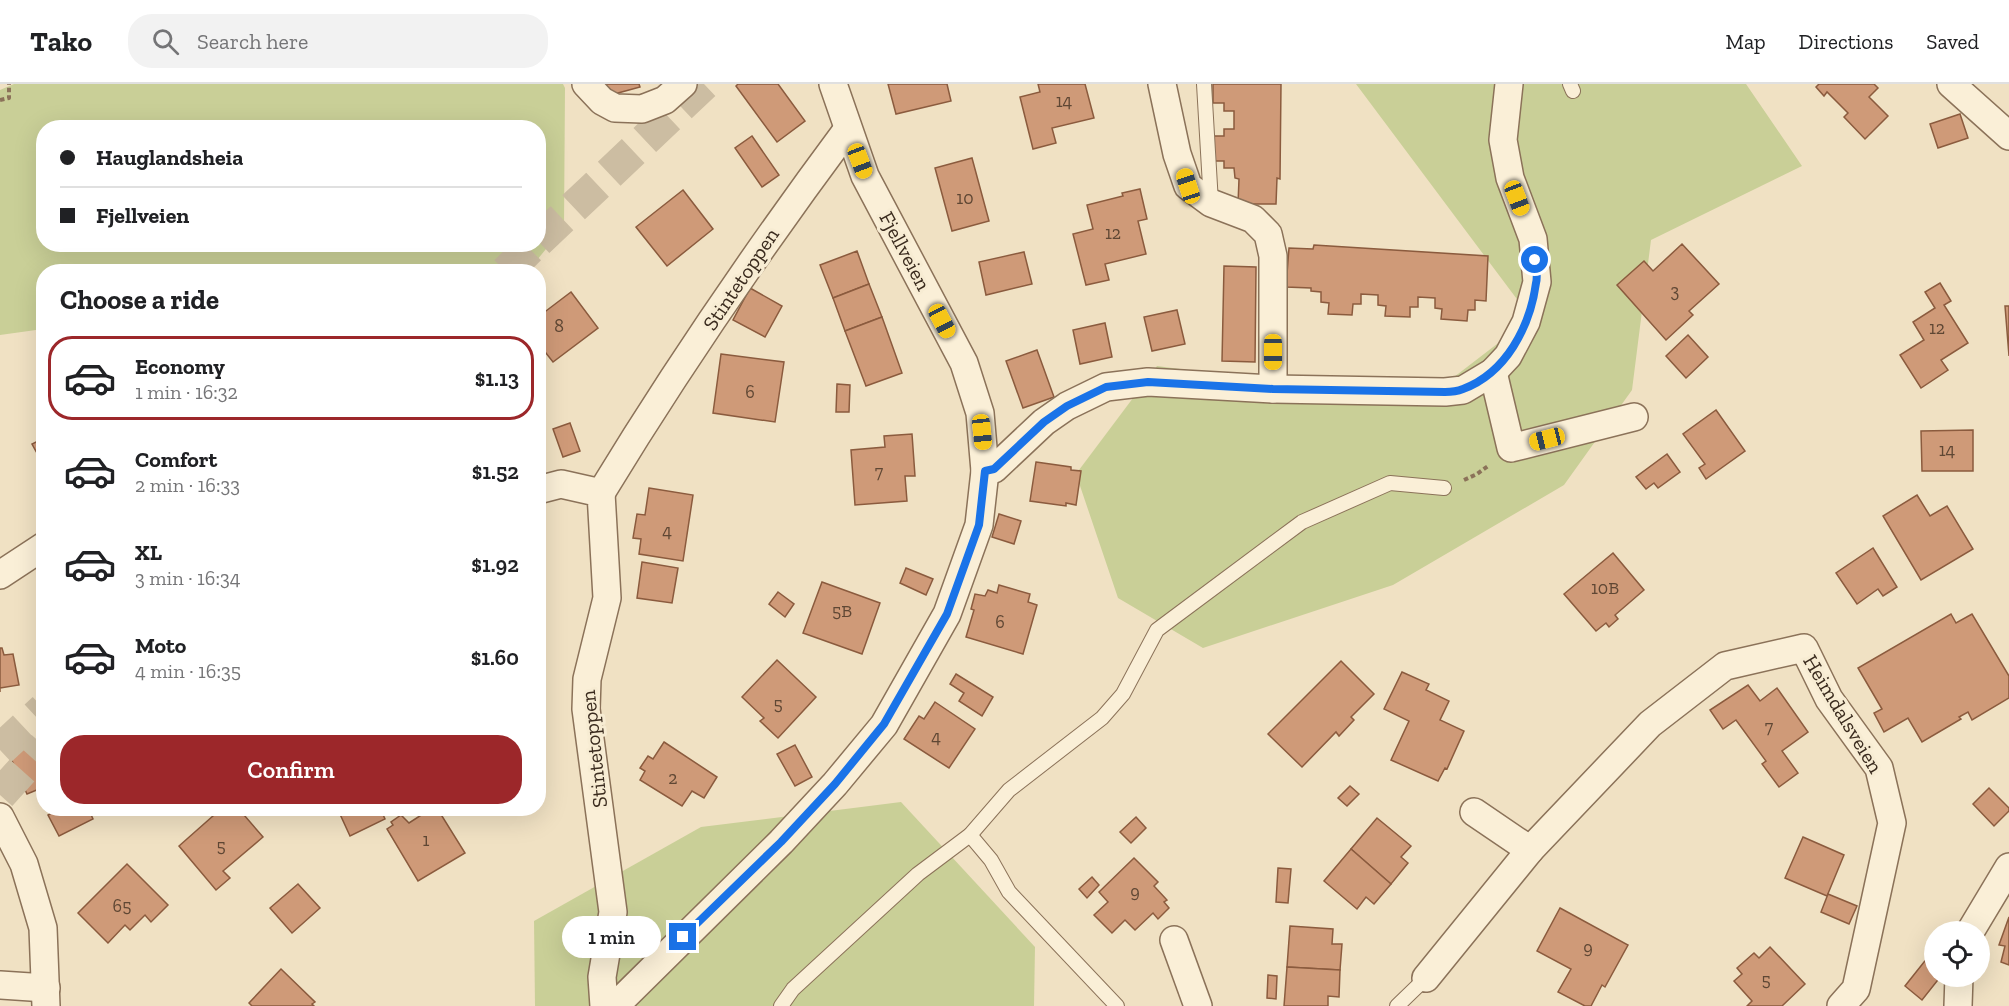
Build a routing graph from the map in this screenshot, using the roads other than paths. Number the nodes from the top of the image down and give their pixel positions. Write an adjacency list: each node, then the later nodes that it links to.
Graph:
1 (586, 84): 2 (street)
2 (683, 84)
3 (833, 84): 8 (street, Fjellveien)
4 (1162, 84): 10 (street)
5 (1204, 84): 10 (lane)
6 (1509, 84): 11 (street)
7 (1951, 84): 9 (street)
8 (848, 130): 14 (street, Fjellveien); 17 (street, Stintetoppen)
9 (2009, 136)
10 (1211, 203): 12 (street)
11 (1493, 372): 12 (street); 13 (street)
12 (1273, 389): 14 (street)
13 (1634, 417)
14 (985, 471): 32 (street, Fjellveien)
15 (546, 488): 17 (street)
16 (1444, 488): 22 (lane)
17 (601, 493): 31 (street, Stintetoppen)
18 (36, 551): 19 (street)
19 (0, 574)
20 (1474, 812): 23 (street)
21 (0, 817): 30 (street)
22 (970, 835): 33 (lane); 34 (lane)
23 (1530, 850): 27 (street); 37 (street, Heimdalsveien)
24 (2009, 867): 25 (street)
25 (1977, 921)
26 (1174, 940): 35 (street)
27 (1426, 978): 36 (lane)
28 (0, 985): 30 (street)
29 (1959, 987): 38 (street)
30 (46, 997)
31 (604, 1006)
32 (615, 1006)
33 (782, 1006)
34 (1117, 1006)
35 (1198, 1006)
36 (1397, 1006)
37 (1841, 1006)
38 (1958, 1006)

